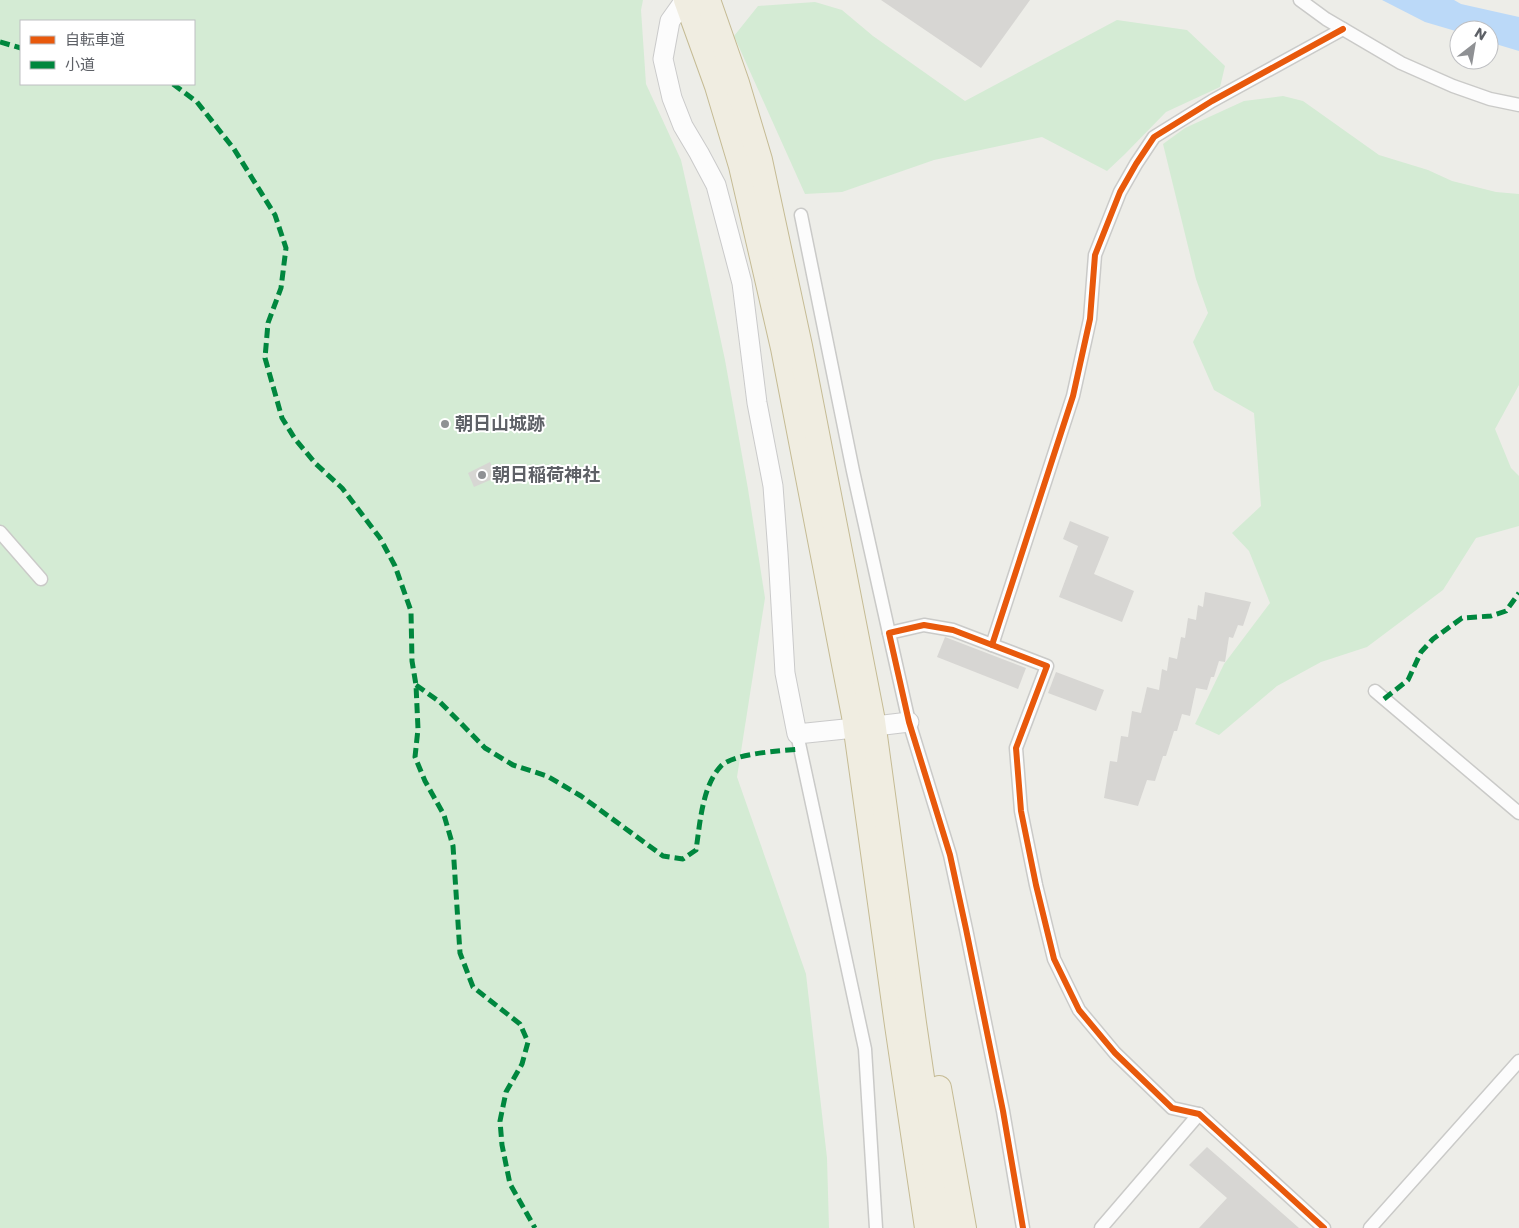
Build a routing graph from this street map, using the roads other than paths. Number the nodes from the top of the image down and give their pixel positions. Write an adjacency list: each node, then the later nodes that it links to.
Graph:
1 (686, 0): 5 (highway); 16 (street)
2 (708, 0): 5 (highway)
3 (1300, 0): 4 (street)
4 (1343, 30): 6 (street); 11 (street)
5 (727, 85): 18 (highway); 22 (highway)
6 (1519, 105)
7 (801, 215): 10 (street)
8 (0, 532): 9 (street)
9 (41, 579)
10 (889, 634): 11 (street); 13 (street)
11 (992, 645): 20 (street)
12 (1375, 691): 17 (street)
13 (908, 722): 14 (street); 25 (street)
14 (884, 724)
15 (845, 729): 16 (street)
16 (796, 734): 21 (street)
17 (1519, 813)
18 (899, 916): 23 (highway); 24 (highway)
19 (1519, 1061): 28 (street)
20 (1199, 1114): 26 (street); 27 (street)
21 (876, 1228)
22 (927, 1228)
23 (944, 1228)
24 (964, 1228)
25 (1023, 1228)
26 (1101, 1228)
27 (1324, 1228)
28 (1370, 1228)

